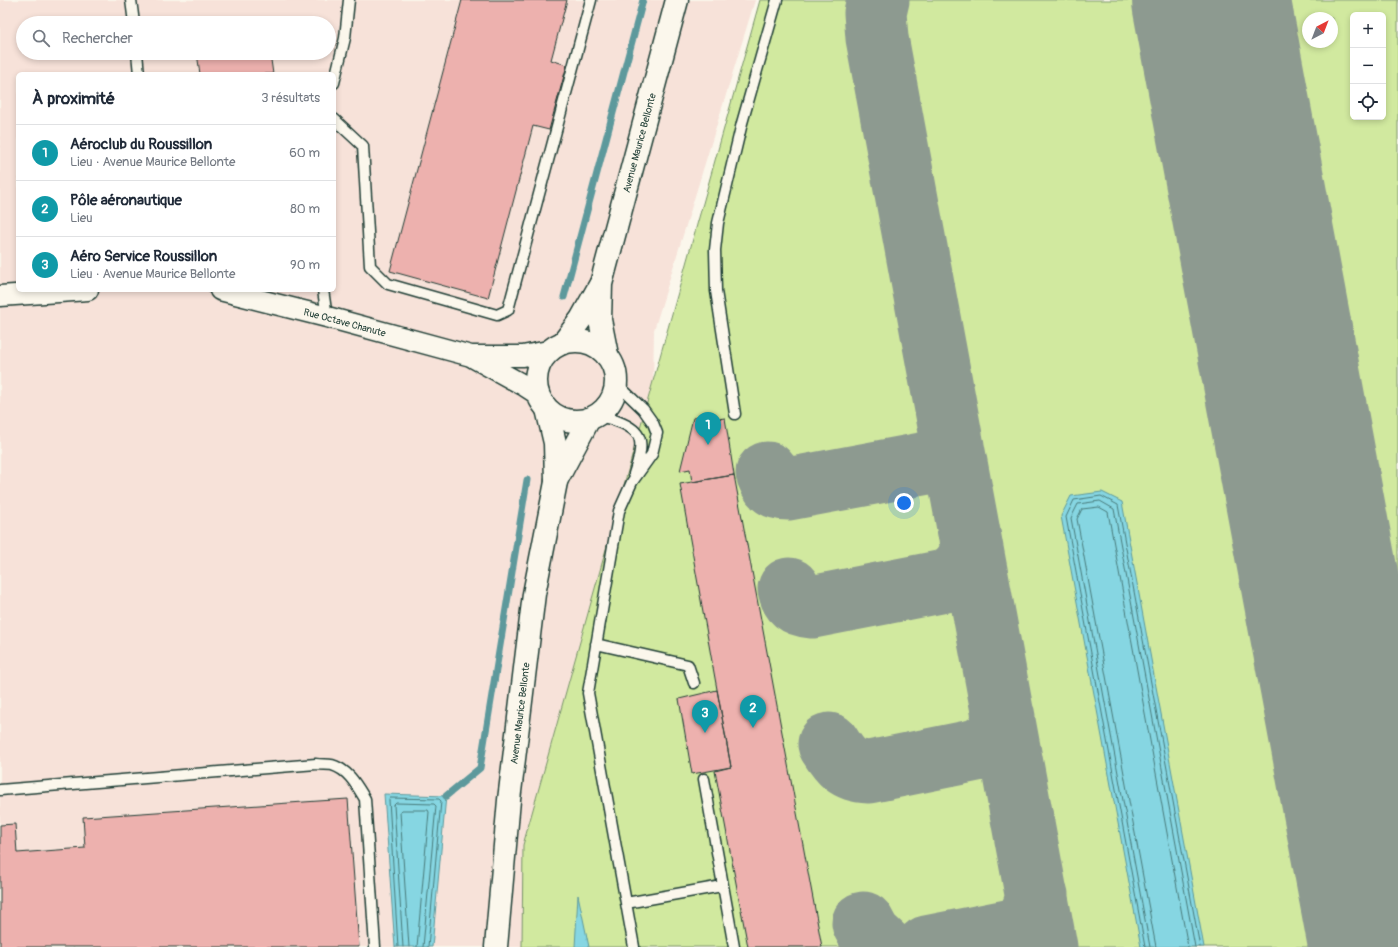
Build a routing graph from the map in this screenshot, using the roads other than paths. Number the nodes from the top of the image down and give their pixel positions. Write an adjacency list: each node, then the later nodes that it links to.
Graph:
1 (132, 0): 6 (lane)
2 (349, 0): 9 (lane)
3 (591, 0): 10 (lane)
4 (677, 0): 11 (street, Avenue Maurice Bellonte)
5 (776, 0): 22 (lane)
6 (133, 16)
7 (137, 60): 8 (lane)
8 (138, 72)
9 (336, 75)
10 (336, 121)
11 (601, 284): 17 (street, Avenue Maurice Bellonte); 18 (street, Avenue Maurice Bellonte)
12 (59, 292): 15 (street)
13 (228, 292): 16 (street, Rue Octave Chanute)
14 (323, 292): 16 (lane)
15 (0, 296)
16 (327, 317): 19 (street, Rue Octave Chanute)
17 (556, 347): 18 (street); 19 (street, Rue Octave Chanute); 21 (street)
18 (607, 355): 20 (street)
19 (470, 356): 21 (street, Rue Octave Chanute)
20 (616, 383): 23 (street); 25 (lane)
21 (543, 402): 23 (street); 24 (street, Avenue Maurice Bellonte)
22 (735, 414)
23 (593, 417): 24 (street, Avenue Maurice Bellonte); 25 (lane)
24 (556, 482): 33 (street, Avenue Maurice Bellonte)
25 (632, 482): 26 (lane)
26 (596, 644): 27 (lane); 31 (lane)
27 (694, 683)
28 (704, 779): 30 (lane)
29 (0, 790): 32 (lane)
30 (722, 886): 31 (lane); 35 (lane)
31 (626, 903): 34 (lane)
32 (375, 947)
33 (496, 947)
34 (634, 947)
35 (734, 947)

